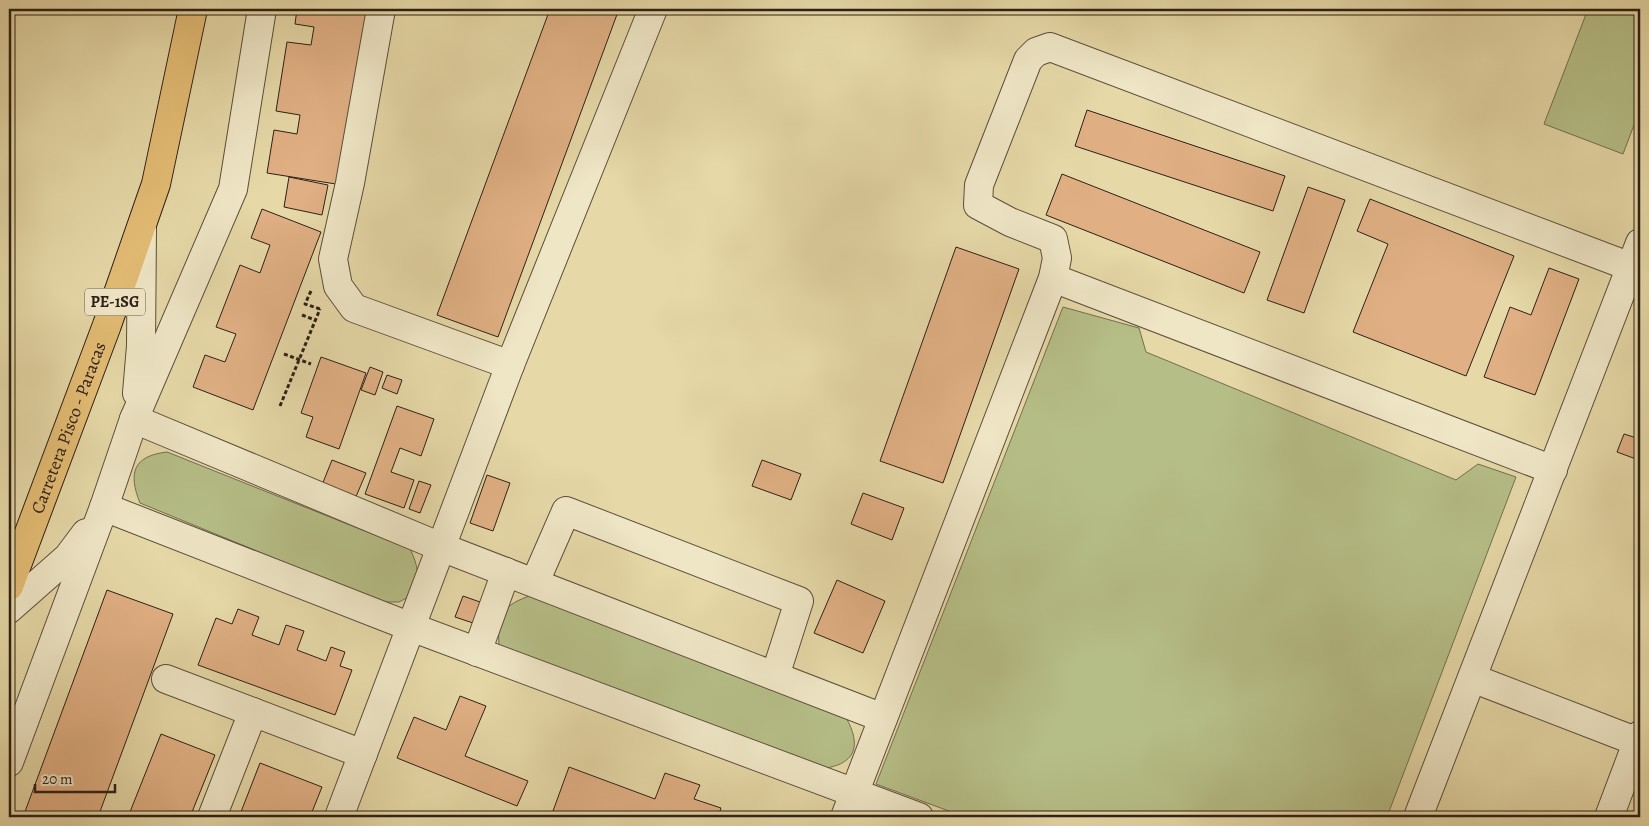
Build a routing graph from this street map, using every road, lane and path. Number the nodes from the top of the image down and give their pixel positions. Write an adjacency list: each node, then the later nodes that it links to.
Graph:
1 (193, 9): 5 (main road, Carretera Pisco - Paracas / PE-1SG)
2 (262, 9): 17 (street)
3 (381, 9): 15 (street)
4 (653, 9): 15 (street)
5 (142, 222): 17 (street); 23 (main road, Carretera Pisco - Paracas / PE-1SG)
6 (1636, 255): 7 (street); 8 (street)
7 (1053, 278): 18 (street); 31 (street)
8 (1630, 298): 18 (street)
9 (320, 309): 11 (path)
10 (302, 315): 11 (path)
11 (316, 320): 13 (path)
12 (284, 354): 13 (path)
13 (299, 360): 14 (path); 16 (path)
14 (311, 364)
15 (510, 365): 20 (street)
16 (280, 406)
17 (134, 419): 19 (street); 20 (street)
18 (1552, 470): 28 (street)
19 (104, 507): 24 (street); 25 (street); 34 (street)
20 (442, 546): 21 (street); 25 (street)
21 (506, 572): 22 (street); 26 (street)
22 (535, 582): 27 (street); 27 (street)
23 (9, 586)
24 (9, 609)
25 (411, 627): 26 (street); 33 (street)
26 (477, 652): 35 (street)
27 (776, 676): 31 (street)
28 (1472, 678): 32 (street); 40 (street)
29 (166, 679): 30 (street)
30 (253, 712): 33 (street); 36 (street)
31 (883, 718): 35 (street)
32 (1639, 738): 41 (street)
33 (363, 754): 37 (street)
34 (9, 762)
35 (854, 792): 38 (street); 39 (street)
36 (212, 817)
37 (339, 817)
38 (844, 817)
39 (919, 817)
40 (1418, 817)
41 (1608, 817)

